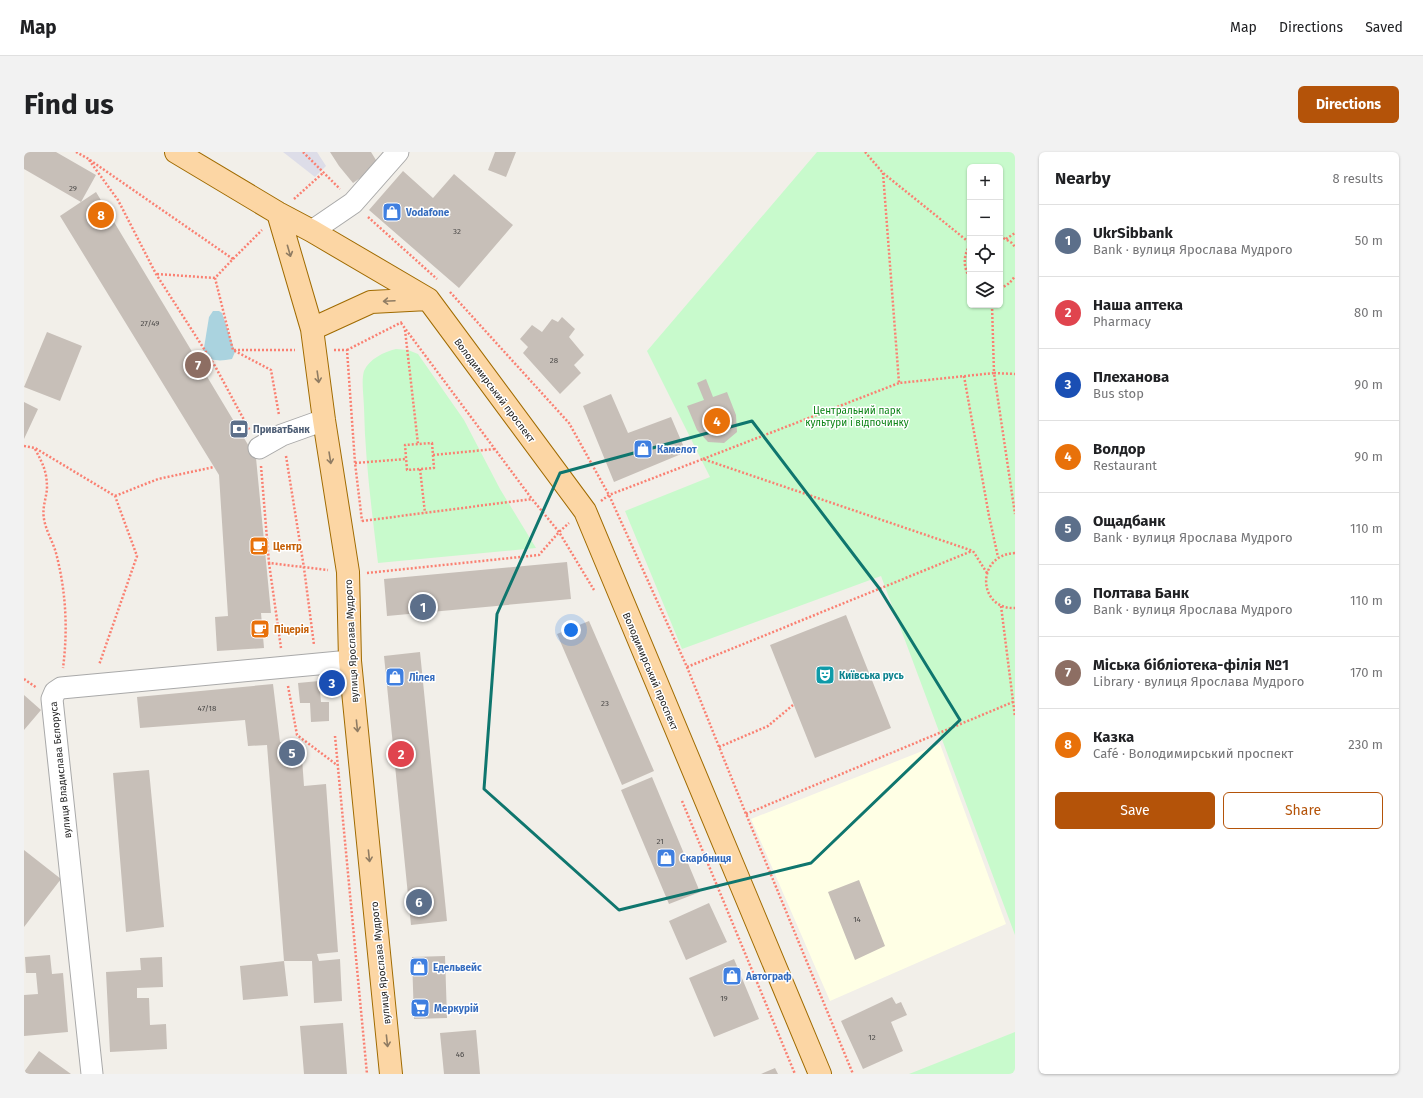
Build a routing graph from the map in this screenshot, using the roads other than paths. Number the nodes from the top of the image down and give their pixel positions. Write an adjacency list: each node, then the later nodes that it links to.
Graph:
1 (176, 152): 3 (main road, Володимирський проспект)
2 (389, 156): 4 (street)
3 (278, 213): 4 (main road, Володимирський проспект); 6 (main road, вулиця Ярослава Мудрого, one-way to 6)
4 (312, 231): 5 (main road, Володимирський проспект)
5 (428, 299): 6 (main road, one-way to 6); 12 (main road, Володимирський проспект)
6 (312, 329): 7 (main road, вулиця Ярослава Мудрого, one-way to 7)
7 (324, 420): 8 (street); 9 (main road, вулиця Ярослава Мудрого, one-way to 9)
8 (260, 448)
9 (340, 662): 10 (street, вулиця Владислава Бєлоруса); 11 (main road, вулиця Ярослава Мудрого, one-way to 11)
10 (92, 1074)
11 (391, 1074)
12 (820, 1074)

